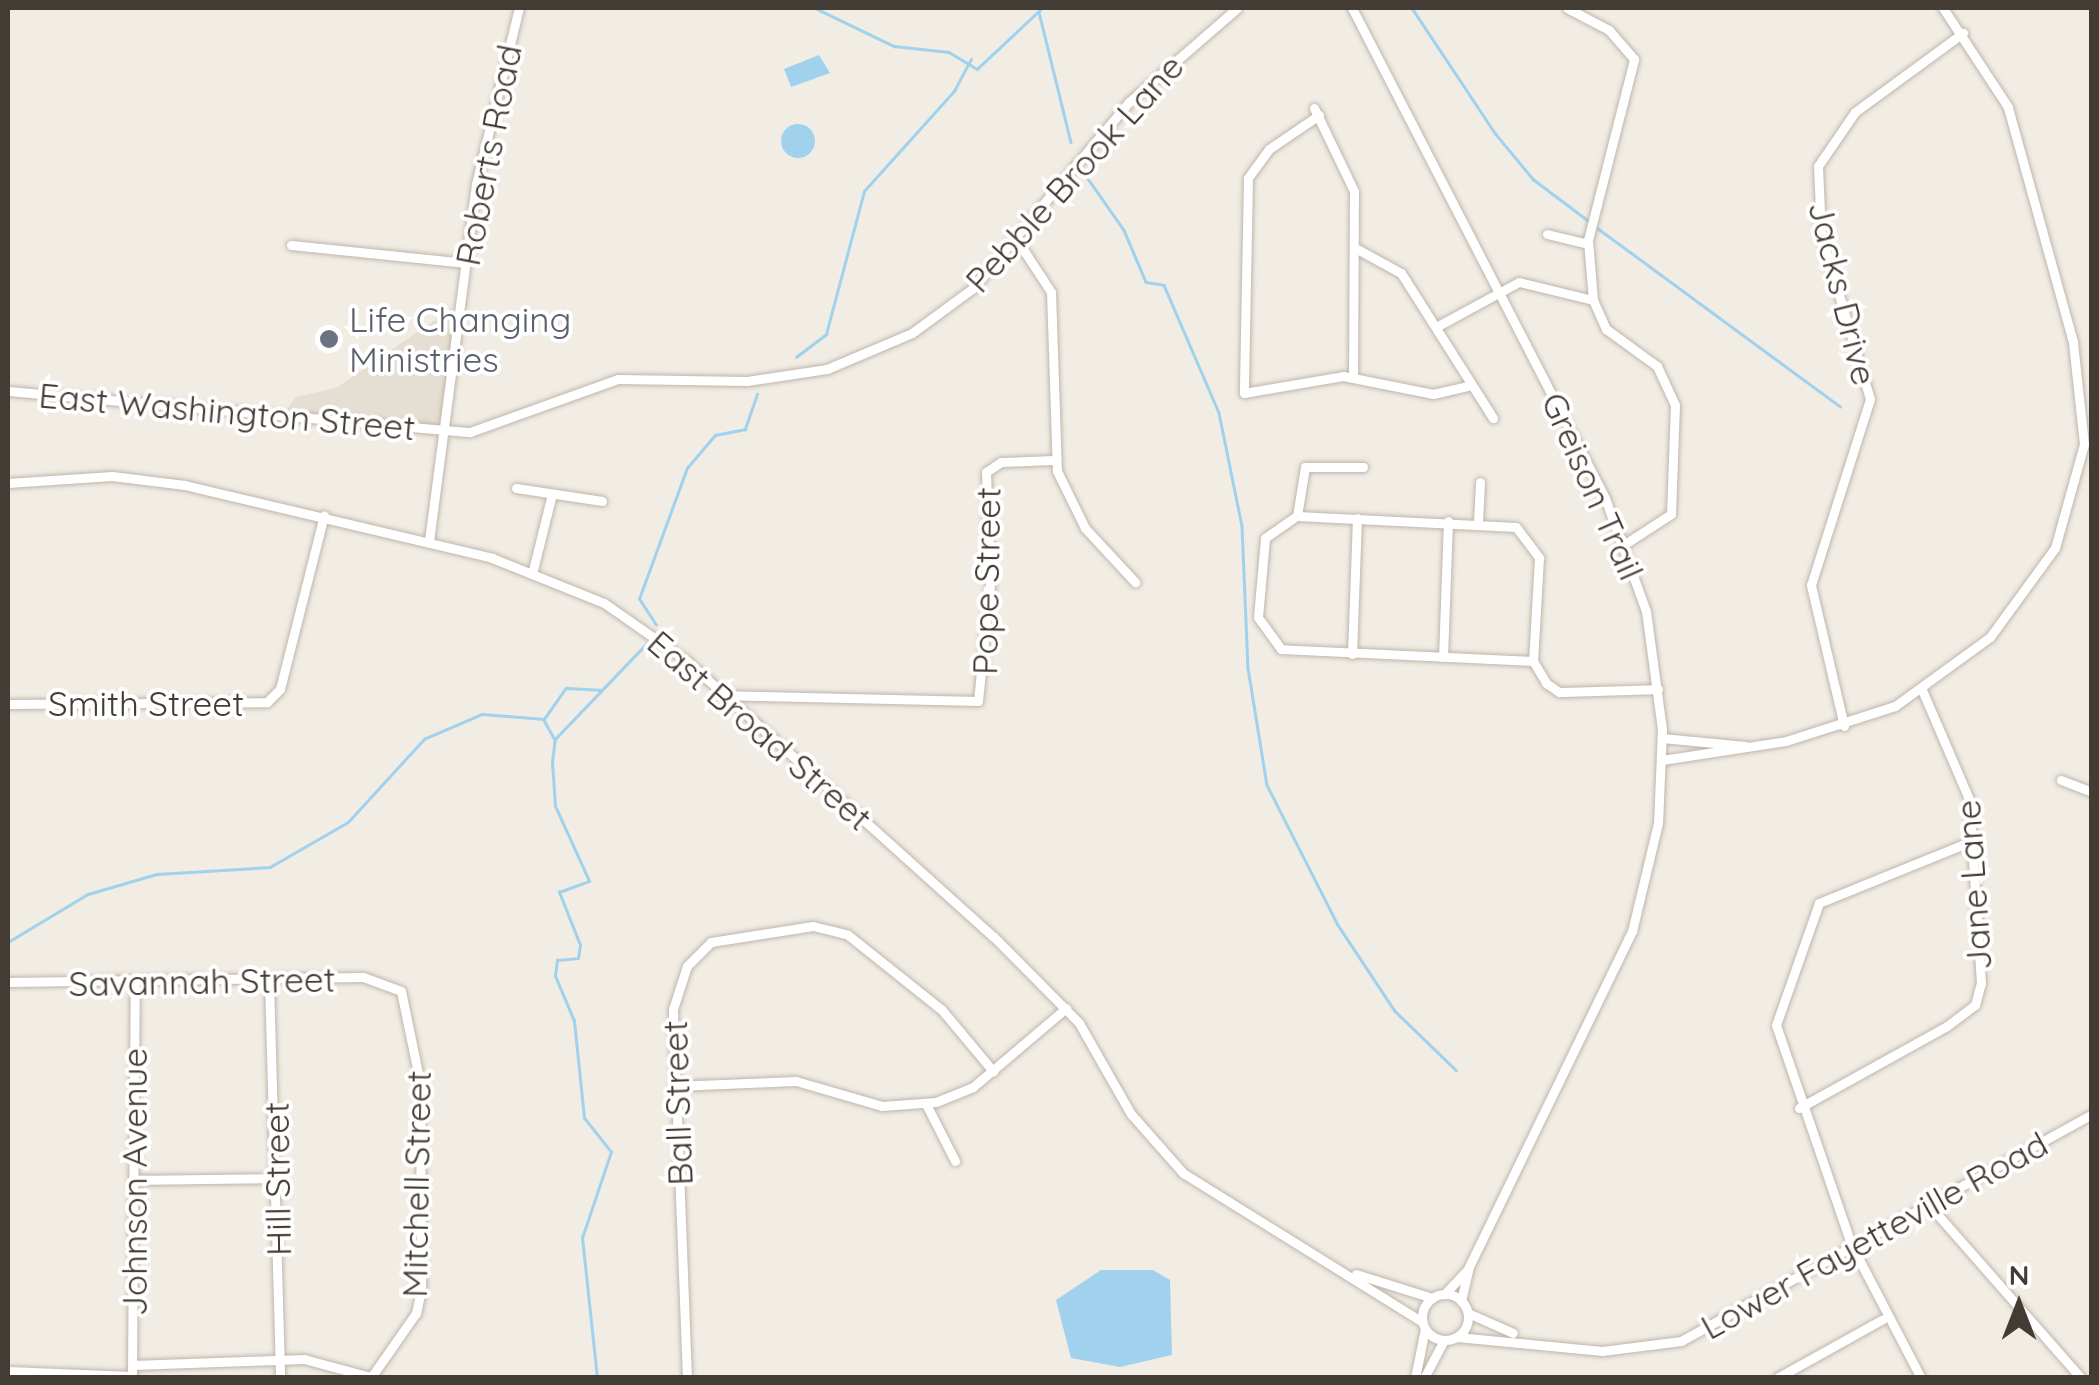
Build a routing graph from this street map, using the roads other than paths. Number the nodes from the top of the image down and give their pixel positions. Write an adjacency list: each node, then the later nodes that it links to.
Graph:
1 (519, 8): 12 (street, Roberts Road)
2 (1238, 8): 8 (street, Pebble Brook Lane)
3 (1352, 8): 13 (street, Greison Trail)
4 (1567, 8): 9 (street)
5 (1943, 8): 6 (street)
6 (1963, 33): 41 (street); 44 (street, Jacks Drive)
7 (1546, 234): 9 (street)
8 (1018, 240): 20 (street, Pebble Brook Lane); 21 (street)
9 (1588, 244): 14 (street)
10 (290, 245): 12 (street)
11 (1357, 250): 15 (street); 16 (street); 16 (street)
12 (464, 263): 20 (street, Roberts Road)
13 (1500, 292): 14 (street); 15 (street); 34 (street, Greison Trail)
14 (1593, 300): 34 (street)
15 (1436, 326): 17 (street)
16 (1352, 377): 17 (street)
17 (1468, 386): 19 (street)
18 (8, 391): 20 (street, East Washington Street)
19 (1493, 418)
20 (448, 432): 33 (street, Roberts Road)
21 (1055, 460): 36 (street); 42 (street, Pope Street)
22 (1364, 467): 29 (street)
23 (1480, 482): 32 (street)
24 (8, 483): 28 (street, East Broad Street)
25 (516, 488): 26 (street)
26 (552, 494): 27 (street); 35 (street)
27 (602, 502)
28 (324, 515): 33 (street, East Broad Street); 43 (street, Smith Street)
29 (1297, 516): 30 (street); 37 (street)
30 (1357, 518): 31 (street); 37 (street)
31 (1448, 521): 32 (street); 38 (street)
32 (1478, 522): 39 (street)
33 (429, 541): 35 (street, East Broad Street)
34 (1625, 544): 40 (street, Greison Trail)
35 (533, 570): 42 (street, East Broad Street)
36 (1134, 582)
37 (1352, 654): 38 (street)
38 (1444, 658): 39 (street)
39 (1533, 661): 40 (street)
40 (1658, 688): 45 (street, Greison Trail)
41 (1922, 690): 44 (street); 50 (street, Jane Lane)
42 (717, 696): 55 (street, East Broad Street)
43 (8, 704)
44 (1844, 726): 46 (street)
45 (1662, 738): 46 (street); 47 (street, Greison Trail)
46 (1749, 747): 47 (street)
47 (1662, 760): 66 (street, Greison Trail)
48 (2060, 780): 49 (street)
49 (2092, 792)
50 (1972, 840): 59 (street, Jane Lane); 59 (street)
51 (269, 980): 53 (street, Savannah Street); 54 (street, Savannah Street); 62 (street, Hill Street)
52 (8, 982): 54 (street, Savannah Street)
53 (395, 985): 80 (street, Mitchell Street)
54 (135, 986): 63 (street, Johnson Avenue)
55 (1066, 1008): 56 (street); 67 (street, East Broad Street)
56 (993, 1071): 57 (street, Ball Street); 58 (street)
57 (675, 1086): 58 (street); 82 (street, Ball Street)
58 (926, 1104): 61 (street)
59 (1799, 1108): 65 (street)
60 (2092, 1114): 64 (street, Lower Fayetteville Road)
61 (955, 1161)
62 (279, 1178): 63 (street); 77 (street, Hill Street)
63 (135, 1180): 79 (street, Johnson Avenue)
64 (1930, 1206): 65 (street, Lower Fayetteville Road); 87 (street)
65 (1855, 1252): 72 (street); 76 (street, Lower Fayetteville Road)
66 (1468, 1269): 68 (street, Greison Trail); 70 (street, Greison Trail)
67 (1356, 1274): 69 (street, East Broad Street); 73 (street, East Broad Street)
68 (1445, 1294): 69 (street); 70 (street)
69 (1432, 1298): 73 (street)
70 (1461, 1301): 71 (street)
71 (1468, 1313): 74 (street); 76 (street, Lower Fayetteville Road)
72 (1882, 1319): 85 (street); 86 (street)
73 (1423, 1326): 75 (street, East Broad Street); 83 (street)
74 (1457, 1336): 75 (street); 76 (street, Lower Fayetteville Road)
75 (1446, 1340): 84 (street)
76 (1534, 1342)
77 (279, 1361): 79 (street); 80 (street); 81 (street, Hill Street)
78 (8, 1371): 79 (street)
79 (132, 1373)
80 (373, 1377)
81 (280, 1378)
82 (687, 1378)
83 (1415, 1378)
84 (1424, 1378)
85 (1777, 1378)
86 (1920, 1378)
87 (2082, 1378)

